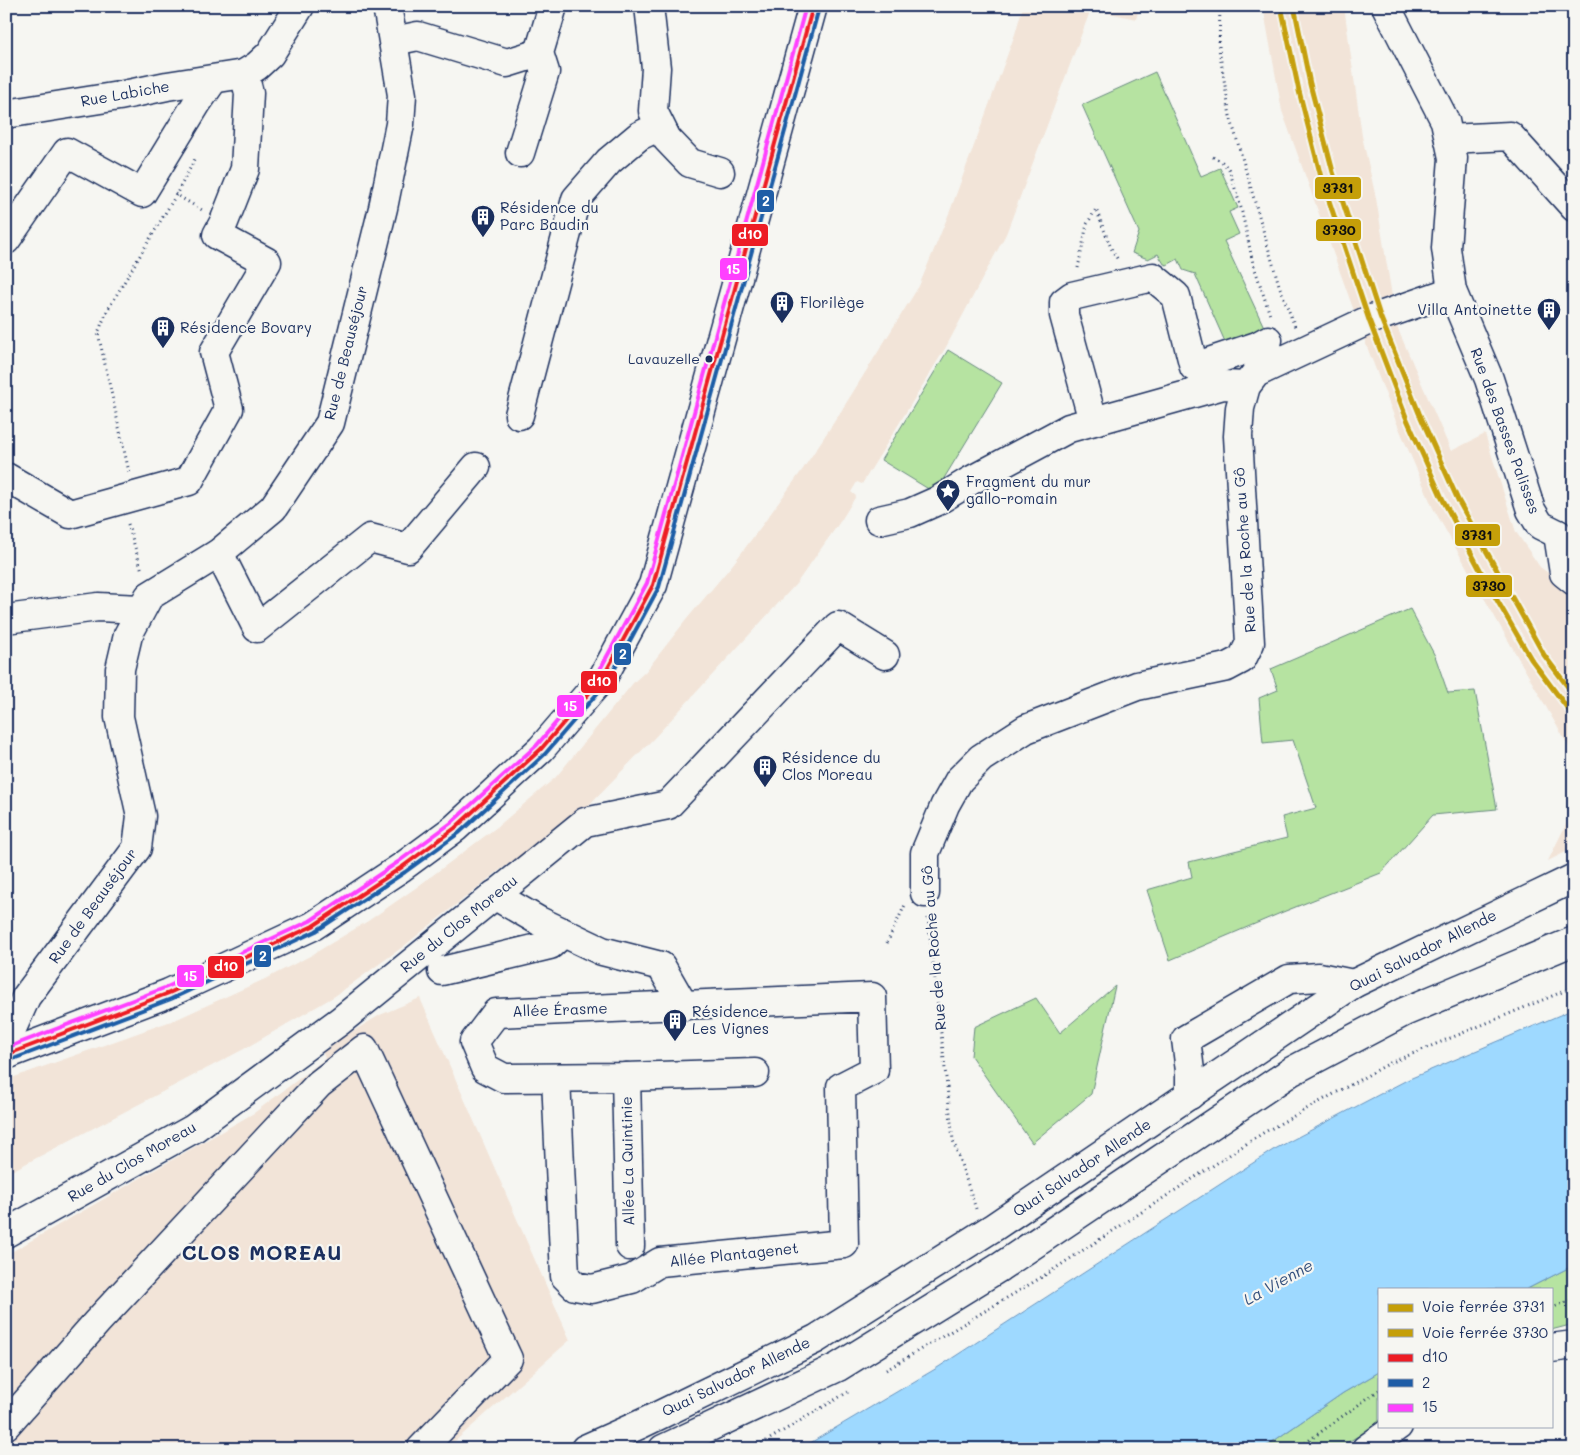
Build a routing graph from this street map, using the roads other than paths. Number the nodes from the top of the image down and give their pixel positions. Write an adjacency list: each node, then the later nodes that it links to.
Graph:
1 (300, 6): 9 (street)
2 (387, 6): 7 (street, Rue de Beauséjour)
3 (553, 6): 8 (street)
4 (649, 6): 12 (street)
5 (813, 6): 42 (street)
6 (1386, 6): 13 (street, Rue des Basses Palisses)
7 (394, 40): 8 (street); 28 (street, Rue de Beauséjour)
8 (539, 52): 14 (street)
9 (244, 74): 10 (street, Rue Labiche); 25 (street)
10 (213, 80): 11 (street, Rue Labiche); 17 (street)
11 (6, 114)
12 (660, 126): 15 (street); 22 (street)
13 (1449, 139): 16 (street); 18 (street, Rue des Basses Palisses)
14 (520, 153)
15 (720, 172)
16 (1574, 207)
17 (6, 240)
18 (1452, 291): 21 (street); 27 (street, Rue des Basses Palisses)
19 (1268, 340): 20 (street)
20 (1197, 379): 21 (street); 23 (street); 23 (street)
21 (1246, 386): 34 (street, Rue de la Roche au Gô)
22 (518, 415)
23 (1093, 420): 26 (street)
24 (476, 467): 28 (street)
25 (6, 477)
26 (879, 520)
27 (1566, 530): 29 (street)
28 (219, 552): 30 (street, Rue de Beauséjour)
29 (1574, 580)
30 (141, 609): 31 (street); 42 (street, Rue de Beauséjour)
31 (6, 619)
32 (885, 655): 35 (street, Rue du Clos Moreau)
33 (1574, 878): 39 (street, Quai Salvador Allende)
34 (926, 893)
35 (494, 895): 36 (street); 47 (street, Rue du Clos Moreau)
36 (563, 933): 38 (street); 41 (street)
37 (1574, 941): 54 (street)
38 (442, 970)
39 (1353, 984): 46 (street, Quai Salvador Allende); 46 (street)
40 (872, 997): 41 (street, Allée Érasme); 45 (street, Allée Plantagenet)
41 (684, 1006): 45 (street, Allée Érasme)
42 (8, 1055)
43 (755, 1073): 44 (street, Allée Érasme)
44 (626, 1077): 45 (street, Allée Érasme); 48 (street, Allée La Quintinie)
45 (556, 1078)
46 (1190, 1095): 53 (street, Quai Salvador Allende)
47 (6, 1232)
48 (630, 1246)
49 (1574, 1345): 50 (street)
50 (1552, 1348)
51 (6, 1425): 52 (street)
52 (421, 1449)
53 (585, 1449)
54 (663, 1449)

